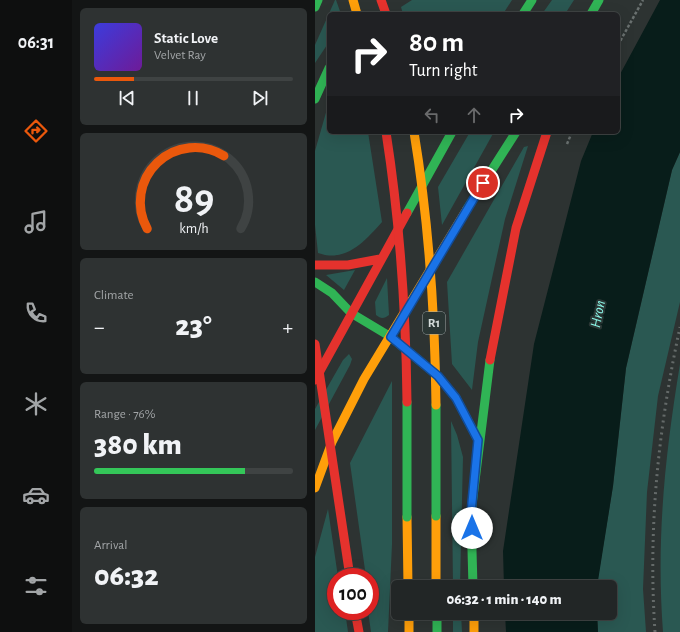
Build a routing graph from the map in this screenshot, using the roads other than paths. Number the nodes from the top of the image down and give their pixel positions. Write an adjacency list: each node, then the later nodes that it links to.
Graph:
1 (318, 0): 7 (main road)
2 (353, 0): 8 (main road, bridge)
3 (381, 0): 10 (main road, bridge)
4 (391, 0): 9 (main road)
5 (532, 0): 11 (main road)
6 (599, 0): 12 (main road)
7 (315, 7)
8 (356, 12)
9 (376, 12)
10 (385, 12)
11 (524, 12)
12 (592, 12)
13 (327, 72): 14 (main road)
14 (315, 99)
15 (386, 134): 30 (main road, R1, bridge)
16 (414, 134): 31 (main road, R1, bridge)
17 (450, 134): 20 (main road)
18 (515, 134): 24 (main road)
19 (546, 134): 27 (main road)
20 (380, 259): 21 (main road); 23 (main road)
21 (315, 265)
22 (315, 282): 23 (main road)
23 (351, 313): 24 (main road); 26 (main road)
24 (391, 337): 27 (main road); 28 (main road)
25 (315, 344): 29 (main road, bridge)
26 (315, 380)
27 (478, 440): 32 (main road)
28 (315, 488)
29 (349, 568)
30 (408, 580)
31 (436, 580)
32 (473, 580)
33 (357, 620): 37 (main road)
34 (409, 620): 38 (main road)
35 (437, 620): 39 (main road)
36 (474, 620): 40 (main road)
37 (359, 632)
38 (409, 632)
39 (437, 632)
40 (474, 632)

